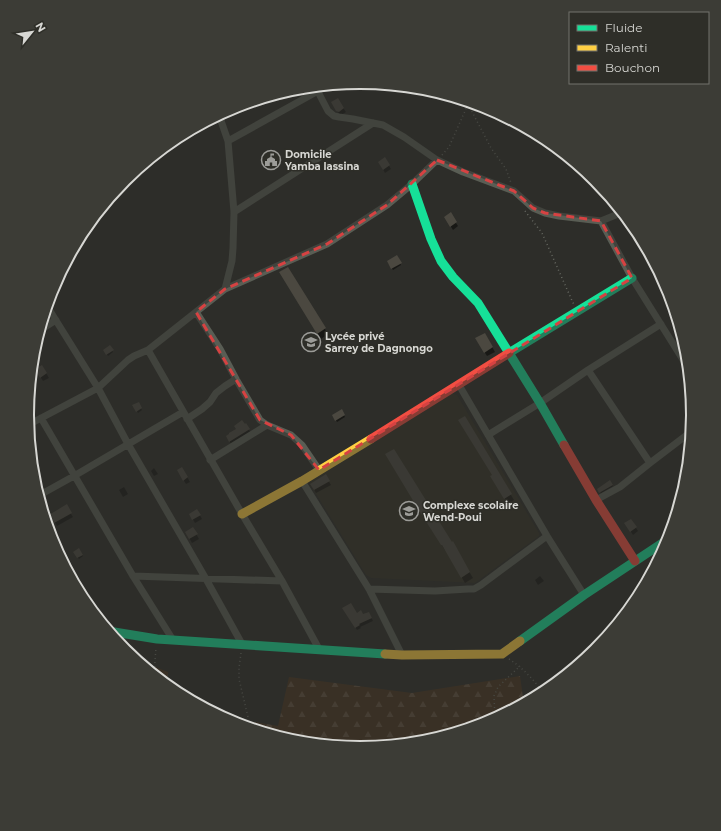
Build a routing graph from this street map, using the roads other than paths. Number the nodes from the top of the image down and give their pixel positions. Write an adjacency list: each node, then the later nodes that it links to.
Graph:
1 (318, 92): 4 (street)
2 (310, 93): 5 (street)
3 (221, 121): 5 (street)
4 (373, 123): 6 (street); 8 (street)
5 (228, 141): 8 (street)
6 (438, 160): 7 (street); 10 (street)
7 (412, 184): 12 (street); 19 (street)
8 (234, 212): 12 (street)
9 (618, 214): 10 (street)
10 (601, 220): 11 (street)
11 (632, 278): 16 (street); 19 (street)
12 (225, 289): 14 (street)
13 (51, 312): 15 (street)
14 (196, 312): 18 (street); 22 (street)
15 (56, 320): 17 (street); 24 (street)
16 (661, 324): 20 (street); 21 (street)
17 (47, 326)
18 (148, 350): 24 (street); 26 (street)
19 (509, 354): 23 (street); 25 (street)
20 (682, 358)
21 (588, 370): 25 (street); 35 (street)
22 (236, 380): 28 (street); 30 (street)
23 (459, 385): 31 (street); 36 (street)
24 (98, 388): 27 (street); 33 (street)
25 (540, 403): 31 (street); 40 (street)
26 (183, 412): 28 (street); 33 (street)
27 (41, 418): 29 (street); 37 (street)
28 (187, 419): 34 (street)
29 (34, 422)
30 (266, 425): 34 (street); 36 (street)
31 (488, 435): 42 (street)
32 (686, 436): 35 (street)
33 (128, 444): 37 (street); 46 (street)
34 (210, 460): 41 (street)
35 (650, 463): 40 (street)
36 (319, 470): 38 (street)
37 (74, 476): 39 (street); 45 (street)
38 (302, 481): 41 (street); 48 (street)
39 (43, 493)
40 (596, 500): 44 (street)
41 (242, 514): 47 (street)
42 (547, 536): 48 (street); 49 (street)
43 (660, 545): 44 (street)
44 (635, 562): 49 (street)
45 (133, 576): 46 (street); 51 (street)
46 (206, 578): 47 (street); 52 (street)
47 (282, 581): 53 (street)
48 (369, 589): 54 (street)
49 (584, 595): 54 (street)
50 (116, 632): 51 (street)
51 (173, 640): 52 (street)
52 (242, 644): 53 (street)
53 (319, 649): 54 (street)
54 (402, 655)

